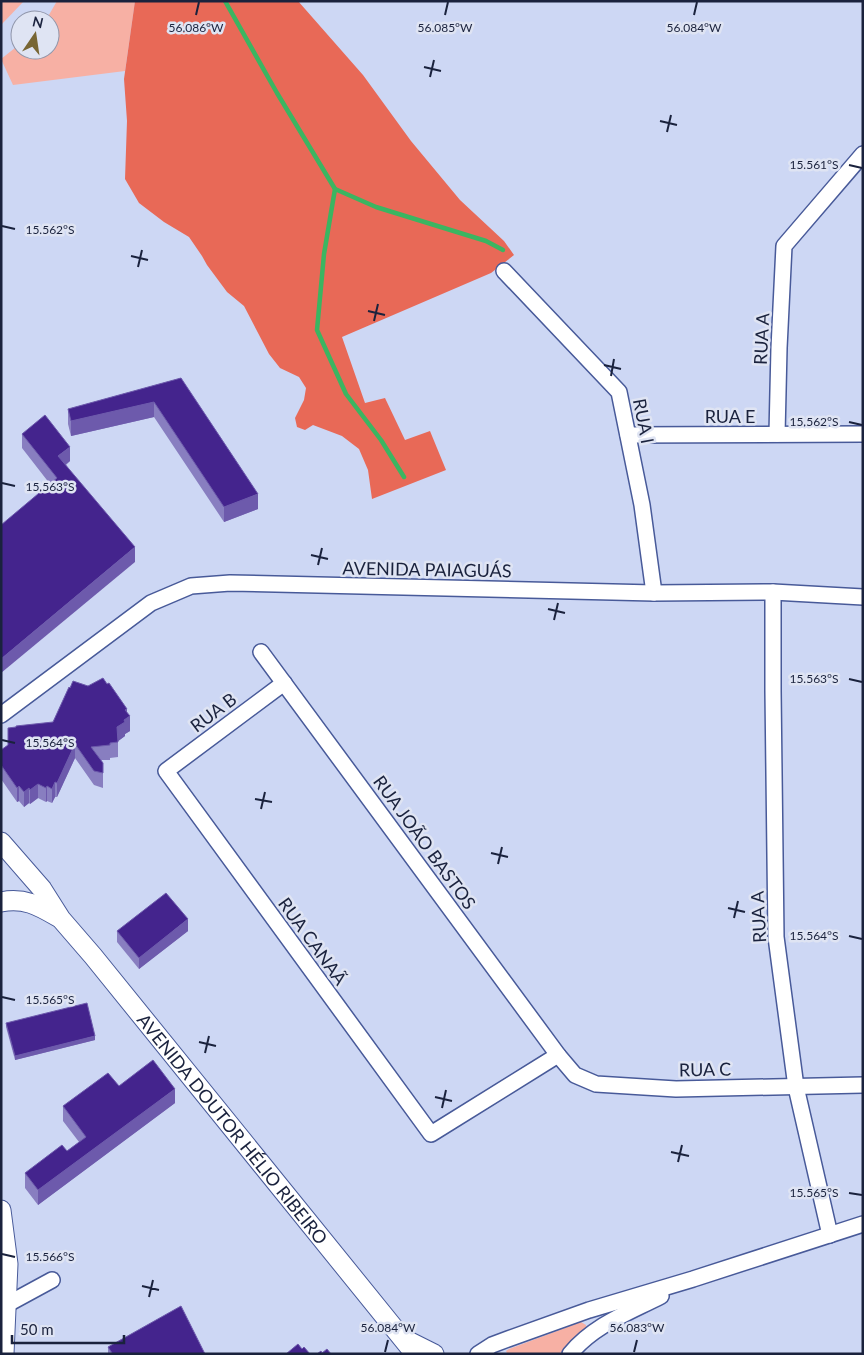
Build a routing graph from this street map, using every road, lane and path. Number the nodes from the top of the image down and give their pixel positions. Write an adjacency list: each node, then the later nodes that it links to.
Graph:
1 (863, 154): 3 (street, RUA A)
2 (504, 271): 5 (street, RUA I)
3 (777, 434): 4 (street, RUA E); 5 (street, RUA E)
4 (863, 434)
5 (628, 435): 7 (street, RUA I)
6 (773, 592): 7 (street, AVENIDA PAIAGUÁS); 8 (street, AVENIDA PAIAGUÁS); 18 (street, RUA A)
7 (654, 593): 11 (street, AVENIDA PAIAGUÁS)
8 (863, 597)
9 (260, 652): 10 (street, RUA JOÃO BASTOS)
10 (284, 683): 12 (street, RUA B); 16 (street, RUA JOÃO BASTOS)
11 (1, 715)
12 (166, 771): 16 (street, RUA CANAÃ)
13 (1, 842): 15 (main road)
14 (1, 902): 15 (main road)
15 (61, 919): 25 (main road, AVENIDA DOUTOR HÉLIO RIBEIRO)
16 (558, 1055): 18 (street, RUA C)
17 (863, 1085): 18 (street, RUA C)
18 (796, 1087): 21 (street, RUA A)
19 (1, 1210): 24 (main road)
20 (863, 1224): 21 (street)
21 (830, 1235): 22 (street)
22 (693, 1279): 28 (street); 29 (street)
23 (52, 1280): 24 (street)
24 (6, 1305): 26 (main road)
25 (410, 1347): 27 (main road, AVENIDA DOUTOR HÉLIO RIBEIRO)
26 (4, 1354)
27 (434, 1354)
28 (478, 1354)
29 (570, 1354)

